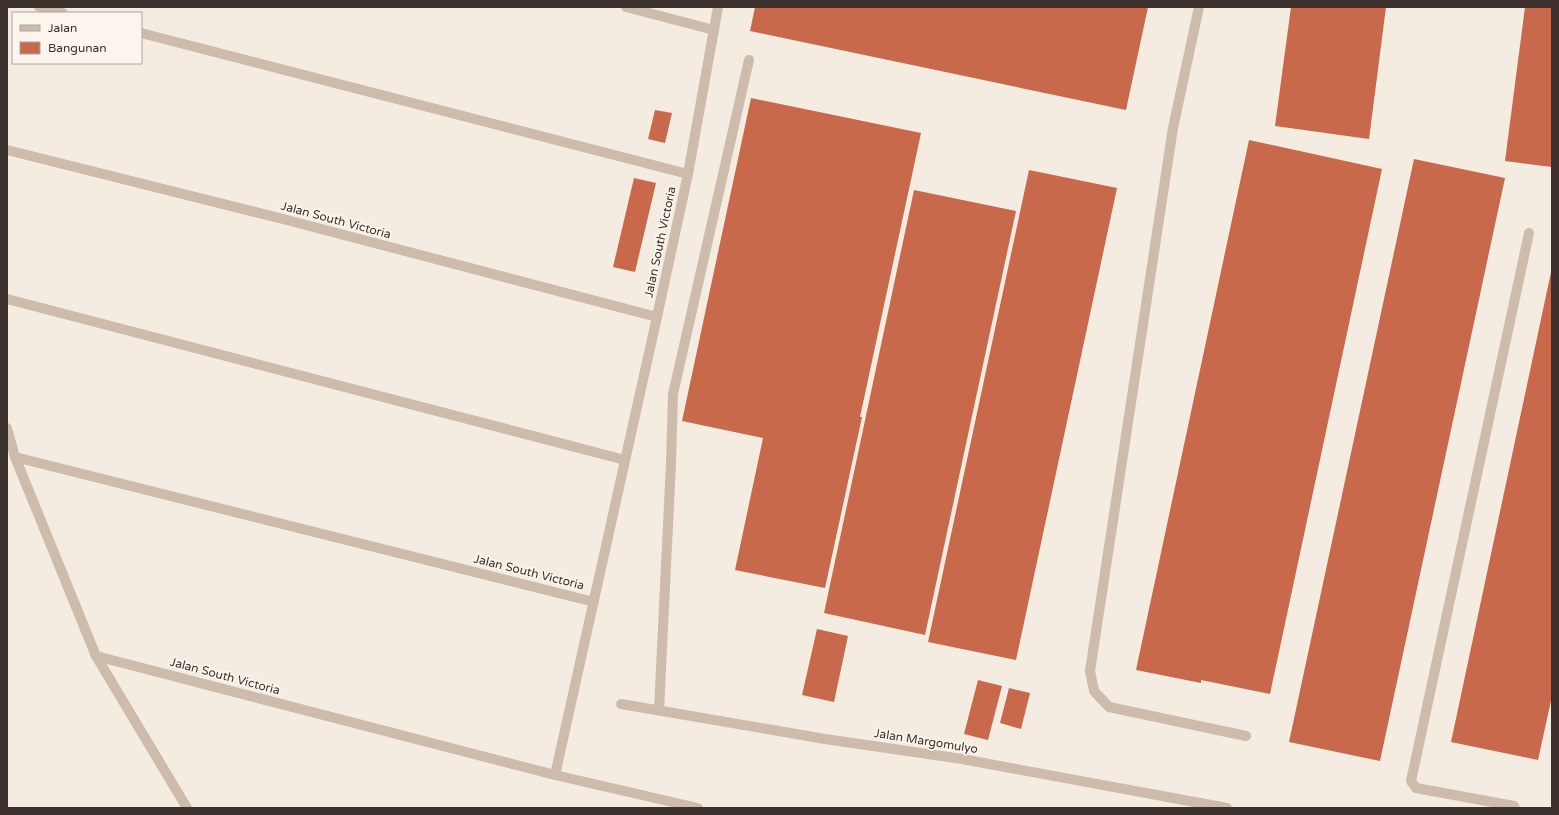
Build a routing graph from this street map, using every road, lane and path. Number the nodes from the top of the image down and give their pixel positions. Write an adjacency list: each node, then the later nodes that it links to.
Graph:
1 (39, 7): 5 (street)
2 (626, 7): 6 (street)
3 (718, 7): 6 (street, Jalan South Victoria)
4 (1198, 7): 21 (street)
5 (59, 12)
6 (714, 30): 10 (street, Jalan South Victoria)
7 (142, 33): 10 (street, Jalan South Victoria)
8 (749, 60): 20 (street)
9 (7, 150): 13 (street, Jalan South Victoria)
10 (688, 174): 13 (street, Jalan South Victoria)
11 (1529, 233): 26 (street)
12 (7, 299): 16 (street)
13 (657, 317): 16 (street, Jalan South Victoria)
14 (7, 428): 15 (street)
15 (15, 457): 17 (street, Jalan South Victoria); 18 (street)
16 (626, 460): 17 (street, Jalan South Victoria)
17 (594, 602): 22 (street, Jalan South Victoria)
18 (96, 656): 22 (street, Jalan South Victoria); 23 (street)
19 (620, 704): 20 (street, Jalan Margomulyo)
20 (659, 710): 25 (street, Jalan Margomulyo)
21 (1246, 736)
22 (555, 775): 24 (street, Jalan South Victoria)
23 (187, 808)
24 (698, 808)
25 (1227, 808)
26 (1516, 808)

